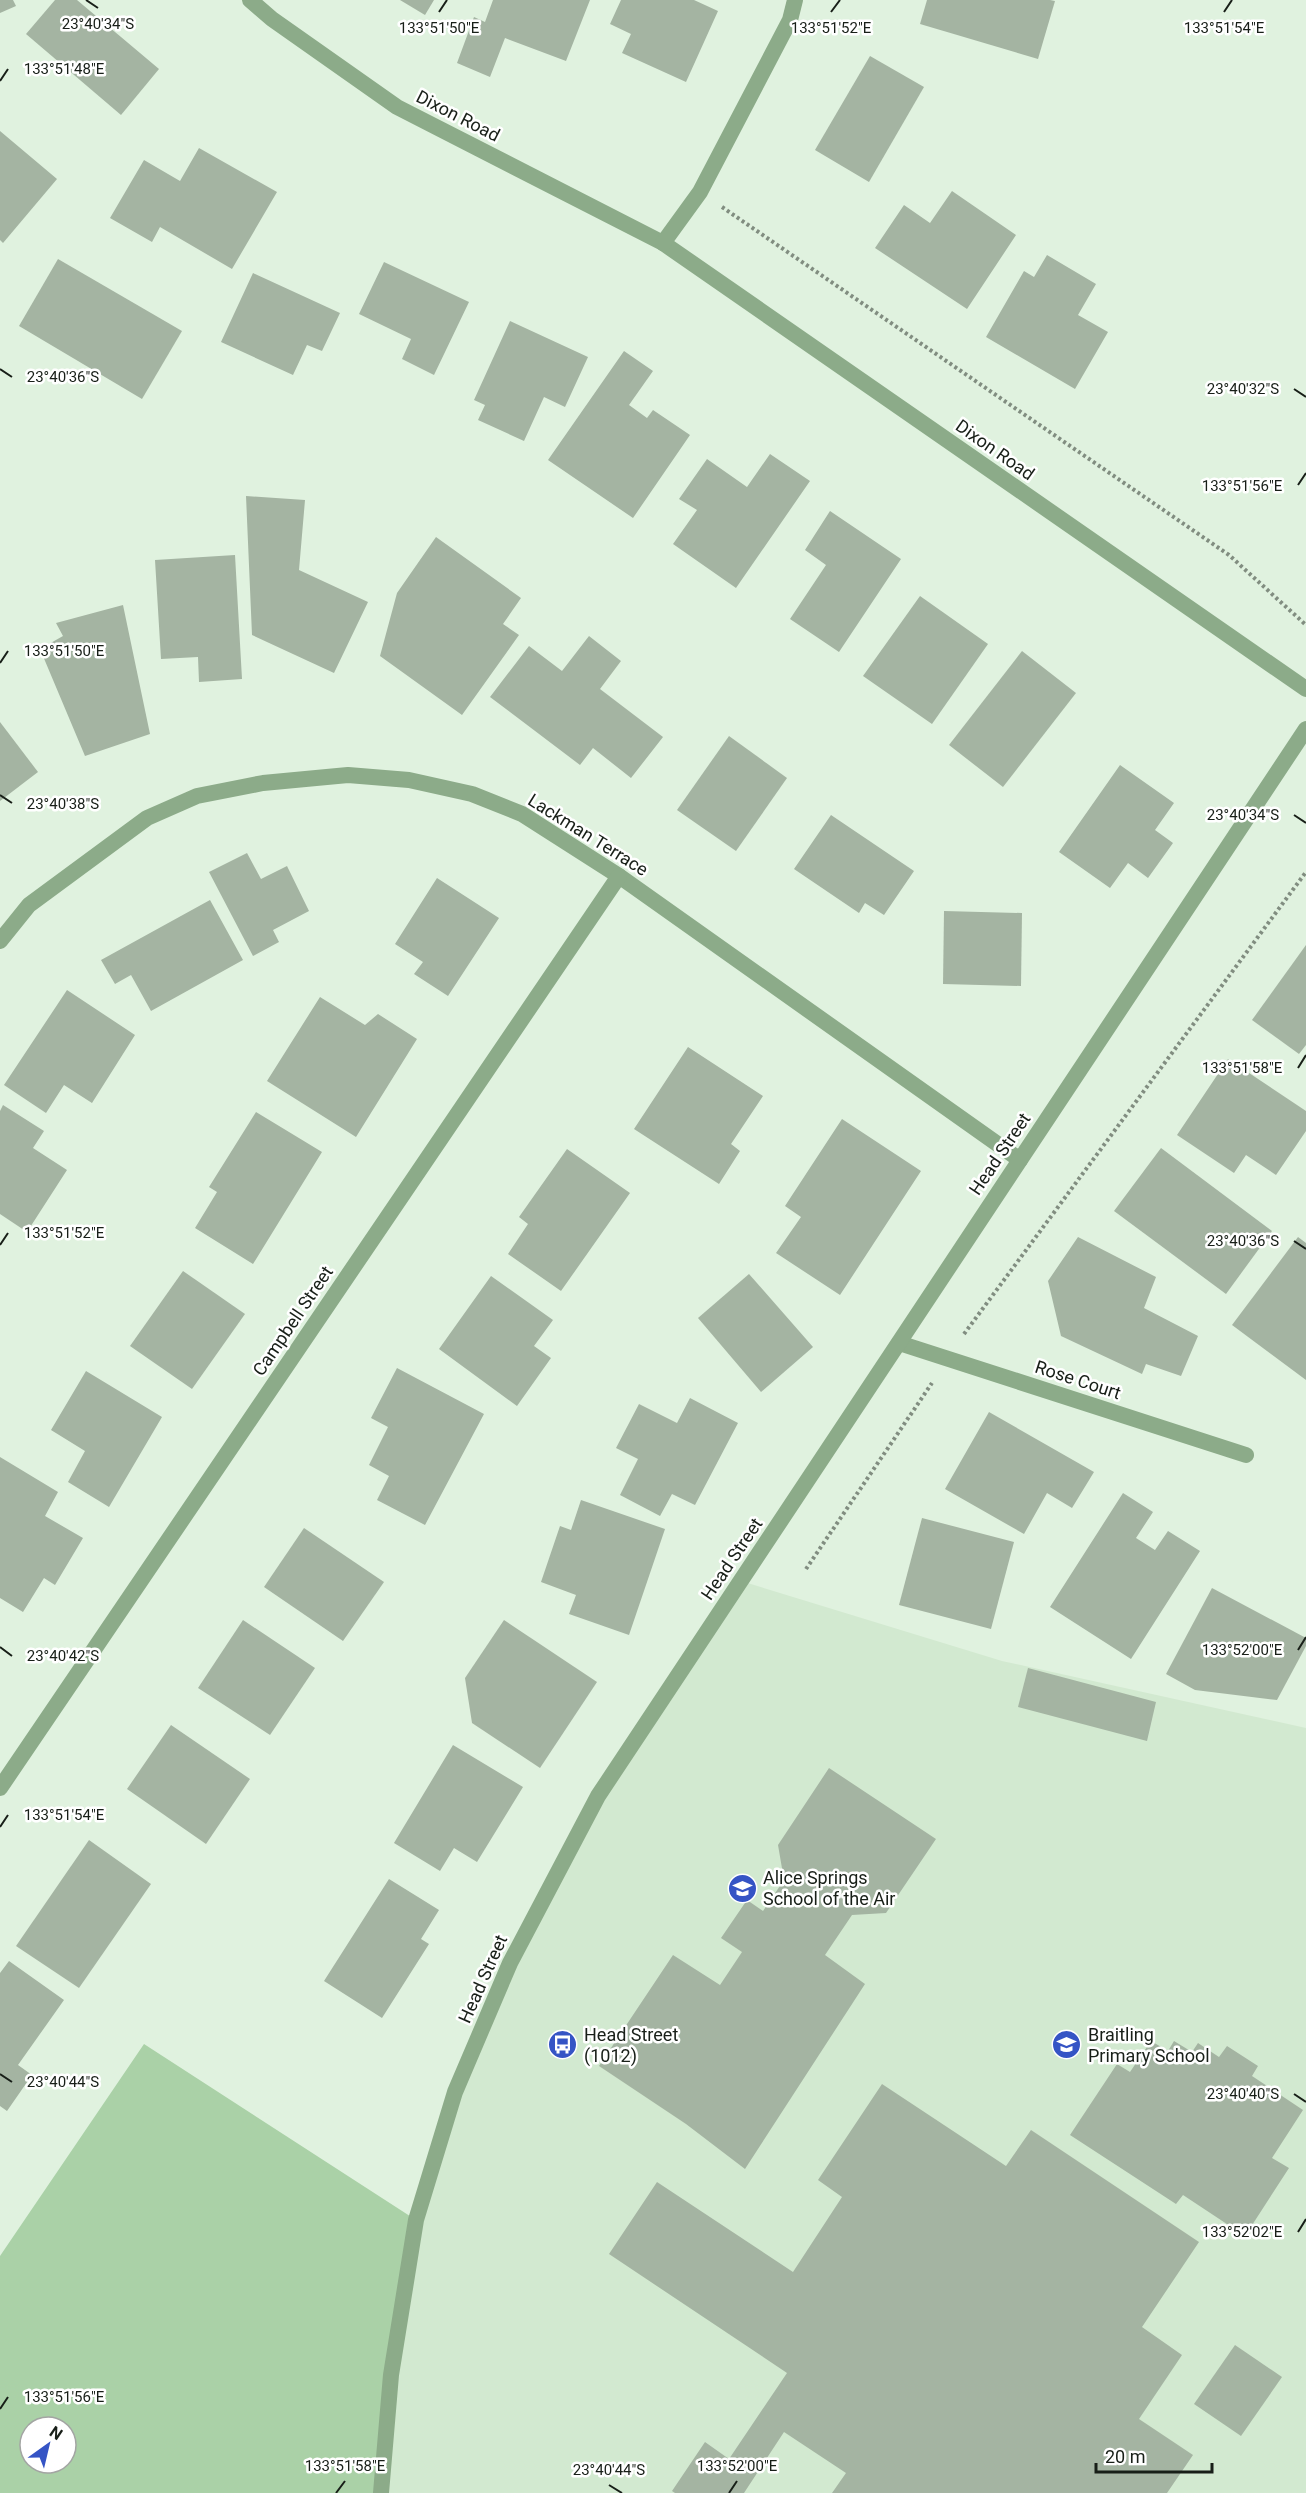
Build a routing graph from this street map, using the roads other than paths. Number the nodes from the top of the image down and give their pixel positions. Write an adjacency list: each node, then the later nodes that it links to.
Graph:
1 (250, 0): 3 (street, Dixon Road)
2 (795, 0): 3 (street)
3 (663, 243): 4 (street, Dixon Road)
4 (1306, 689)
5 (1306, 729): 8 (street, Head Street)
6 (619, 876): 7 (street, Lackman Terrace); 8 (street, Lackman Terrace); 11 (street, Campbell Street)
7 (0, 941)
8 (1020, 1160): 9 (street, Head Street)
9 (899, 1342): 10 (street, Rose Court); 12 (street, Head Street)
10 (1246, 1455)
11 (0, 1788)
12 (381, 2493)

